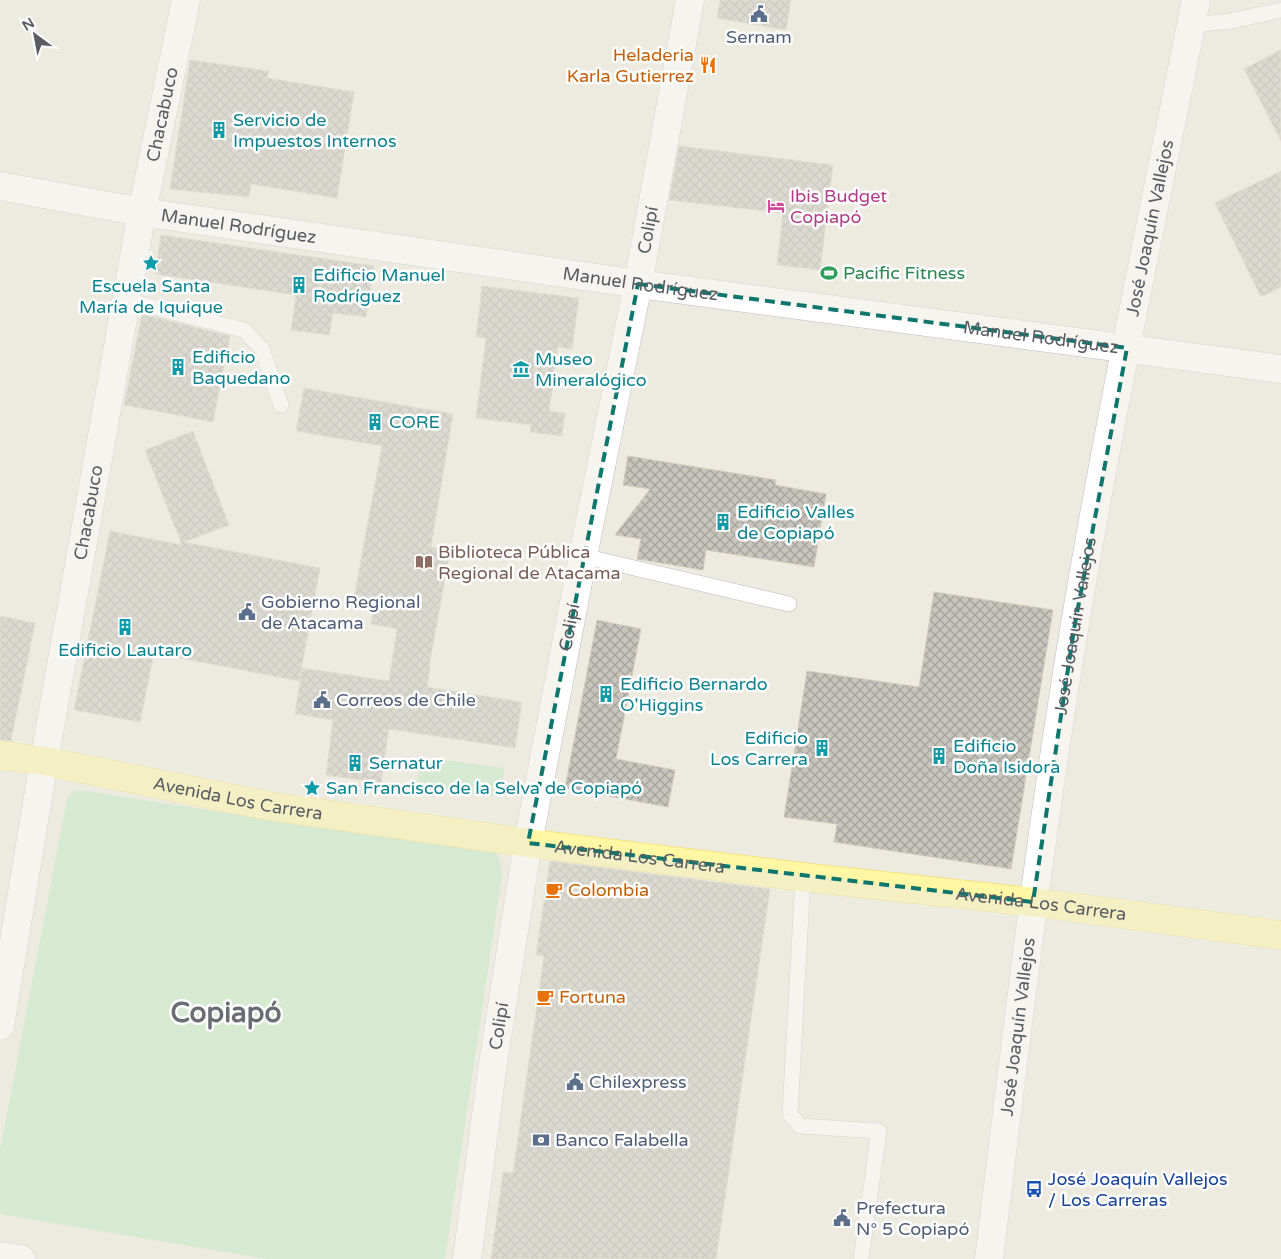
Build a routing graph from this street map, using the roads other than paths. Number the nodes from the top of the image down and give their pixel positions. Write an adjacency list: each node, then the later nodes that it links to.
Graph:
1 (186, 0): 6 (street, Chacabuco)
2 (690, 0): 7 (street, Colipí)
3 (1281, 10): 4 (lane)
4 (1194, 12): 9 (street, José Joaquín Vallejos)
5 (0, 186): 6 (street, Manuel Rodríguez)
6 (142, 212): 7 (street, Manuel Rodríguez); 8 (street, Chacabuco)
7 (638, 284): 9 (street, Manuel Rodríguez); 12 (street, Colipí)
8 (126, 300): 11 (lane); 15 (street, Chacabuco)
9 (1127, 348): 10 (street, Manuel Rodríguez); 18 (street, José Joaquín Vallejos)
10 (1281, 369)
11 (280, 406)
12 (583, 556): 13 (lane); 16 (street, Colipí)
13 (789, 604)
14 (0, 755): 15 (main road, Avenida Los Carrera)
15 (44, 761): 16 (main road, Avenida Los Carrera); 20 (street, Chacabuco)
16 (528, 842): 17 (main road, Avenida Los Carrera); 23 (street, Colipí)
17 (803, 877): 18 (main road, Avenida Los Carrera); 24 (lane)
18 (1032, 902): 19 (main road, Avenida Los Carrera); 25 (street, José Joaquín Vallejos)
19 (1281, 935)
20 (0, 1026)
21 (0, 1256): 22 (street)
22 (21, 1259)
23 (467, 1259)
24 (861, 1259)
25 (989, 1259)

